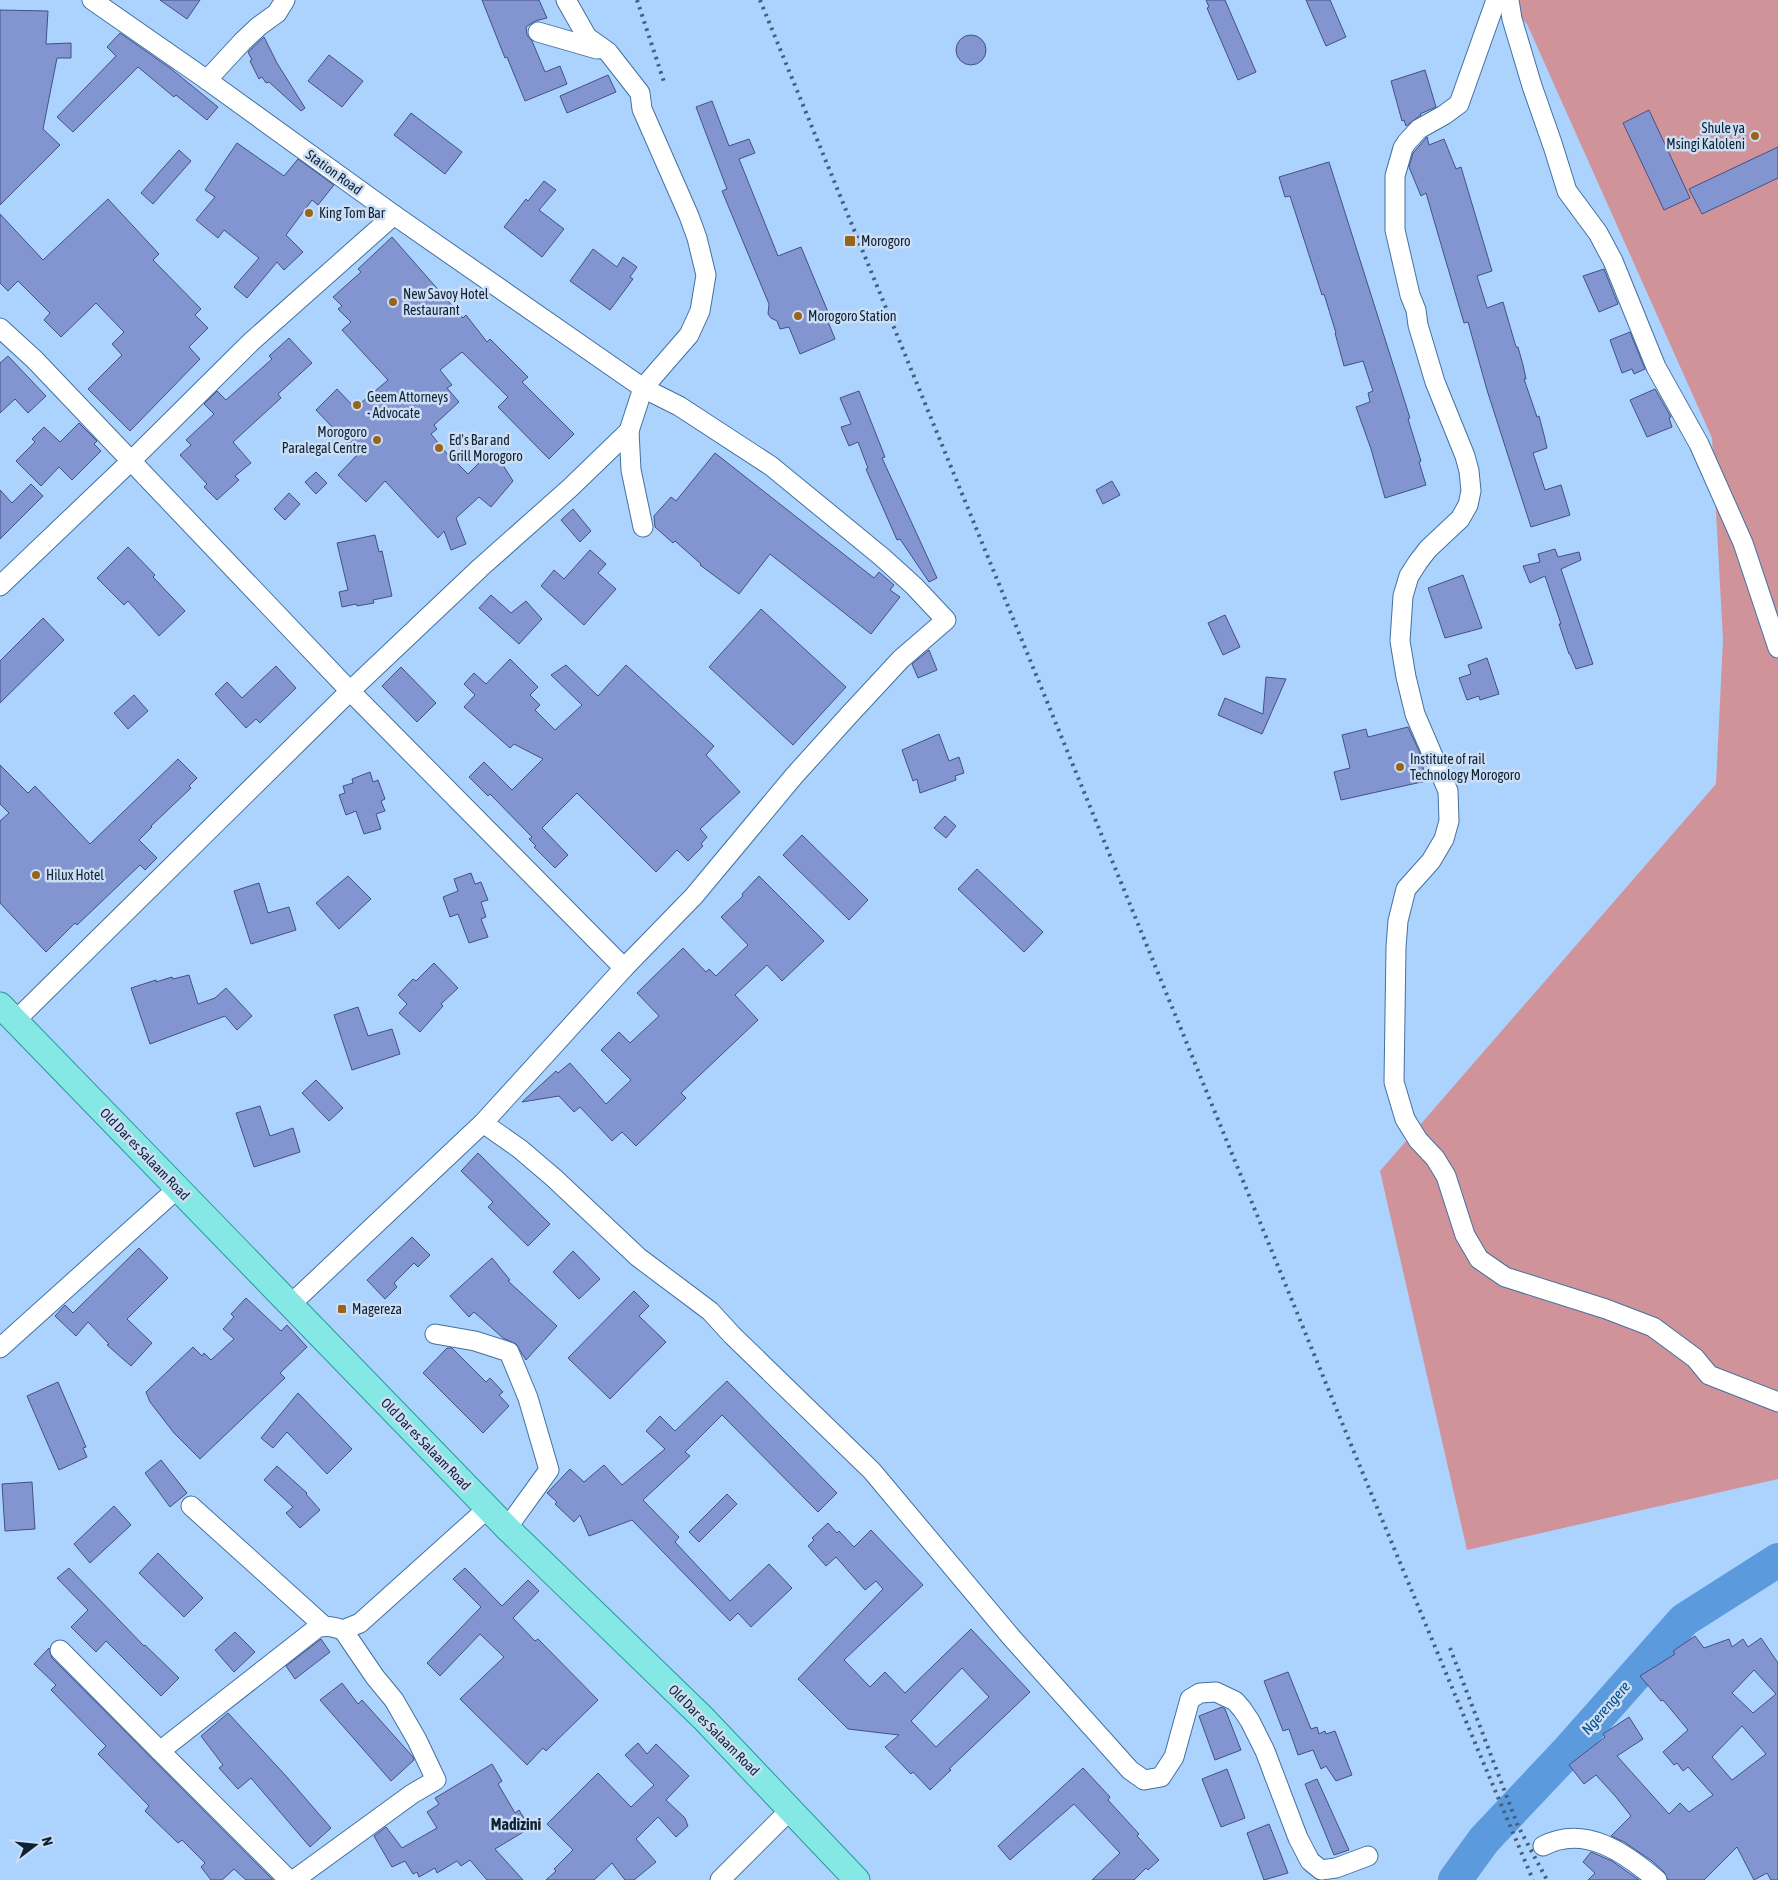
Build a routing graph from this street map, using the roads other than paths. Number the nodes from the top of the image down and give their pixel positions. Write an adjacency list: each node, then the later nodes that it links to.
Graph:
1 (92, 0): 8 (street, Station Road)
2 (285, 0): 8 (street)
3 (566, 0): 7 (street)
4 (1496, 0): 25 (street)
5 (1508, 0): 16 (street)
6 (538, 32): 7 (street)
7 (608, 52): 11 (street)
8 (207, 80): 9 (street, Station Road)
9 (394, 215): 11 (street, Station Road); 13 (street)
10 (0, 328): 13 (street)
11 (644, 388): 12 (street); 18 (street, Station Road)
12 (629, 430): 14 (street); 17 (street)
13 (132, 460): 15 (street); 17 (street)
14 (643, 527)
15 (0, 586)
16 (1778, 648)
17 (350, 691): 18 (street); 19 (street)
18 (624, 968): 20 (street)
19 (8, 1012): 21 (main road, Old Dar es Salaam Road)
20 (482, 1123): 22 (street); 35 (street)
21 (178, 1188): 22 (main road, Old Dar es Salaam Road); 24 (street)
22 (291, 1304): 27 (main road, Old Dar es Salaam Road)
23 (435, 1334): 28 (street)
24 (0, 1348)
25 (1778, 1402)
26 (191, 1506): 29 (street)
27 (488, 1508): 28 (main road, Old Dar es Salaam Road); 30 (street)
28 (507, 1528): 33 (main road, Old Dar es Salaam Road)
29 (324, 1626): 30 (street); 32 (street)
30 (343, 1630): 37 (street)
31 (60, 1650): 32 (street)
32 (160, 1751): 36 (street)
33 (791, 1809): 38 (street); 39 (main road, Old Dar es Salaam Road)
34 (1542, 1846): 40 (street)
35 (1368, 1856)
36 (289, 1880)
37 (294, 1880)
38 (720, 1880)
39 (857, 1880)
40 (1657, 1880)

